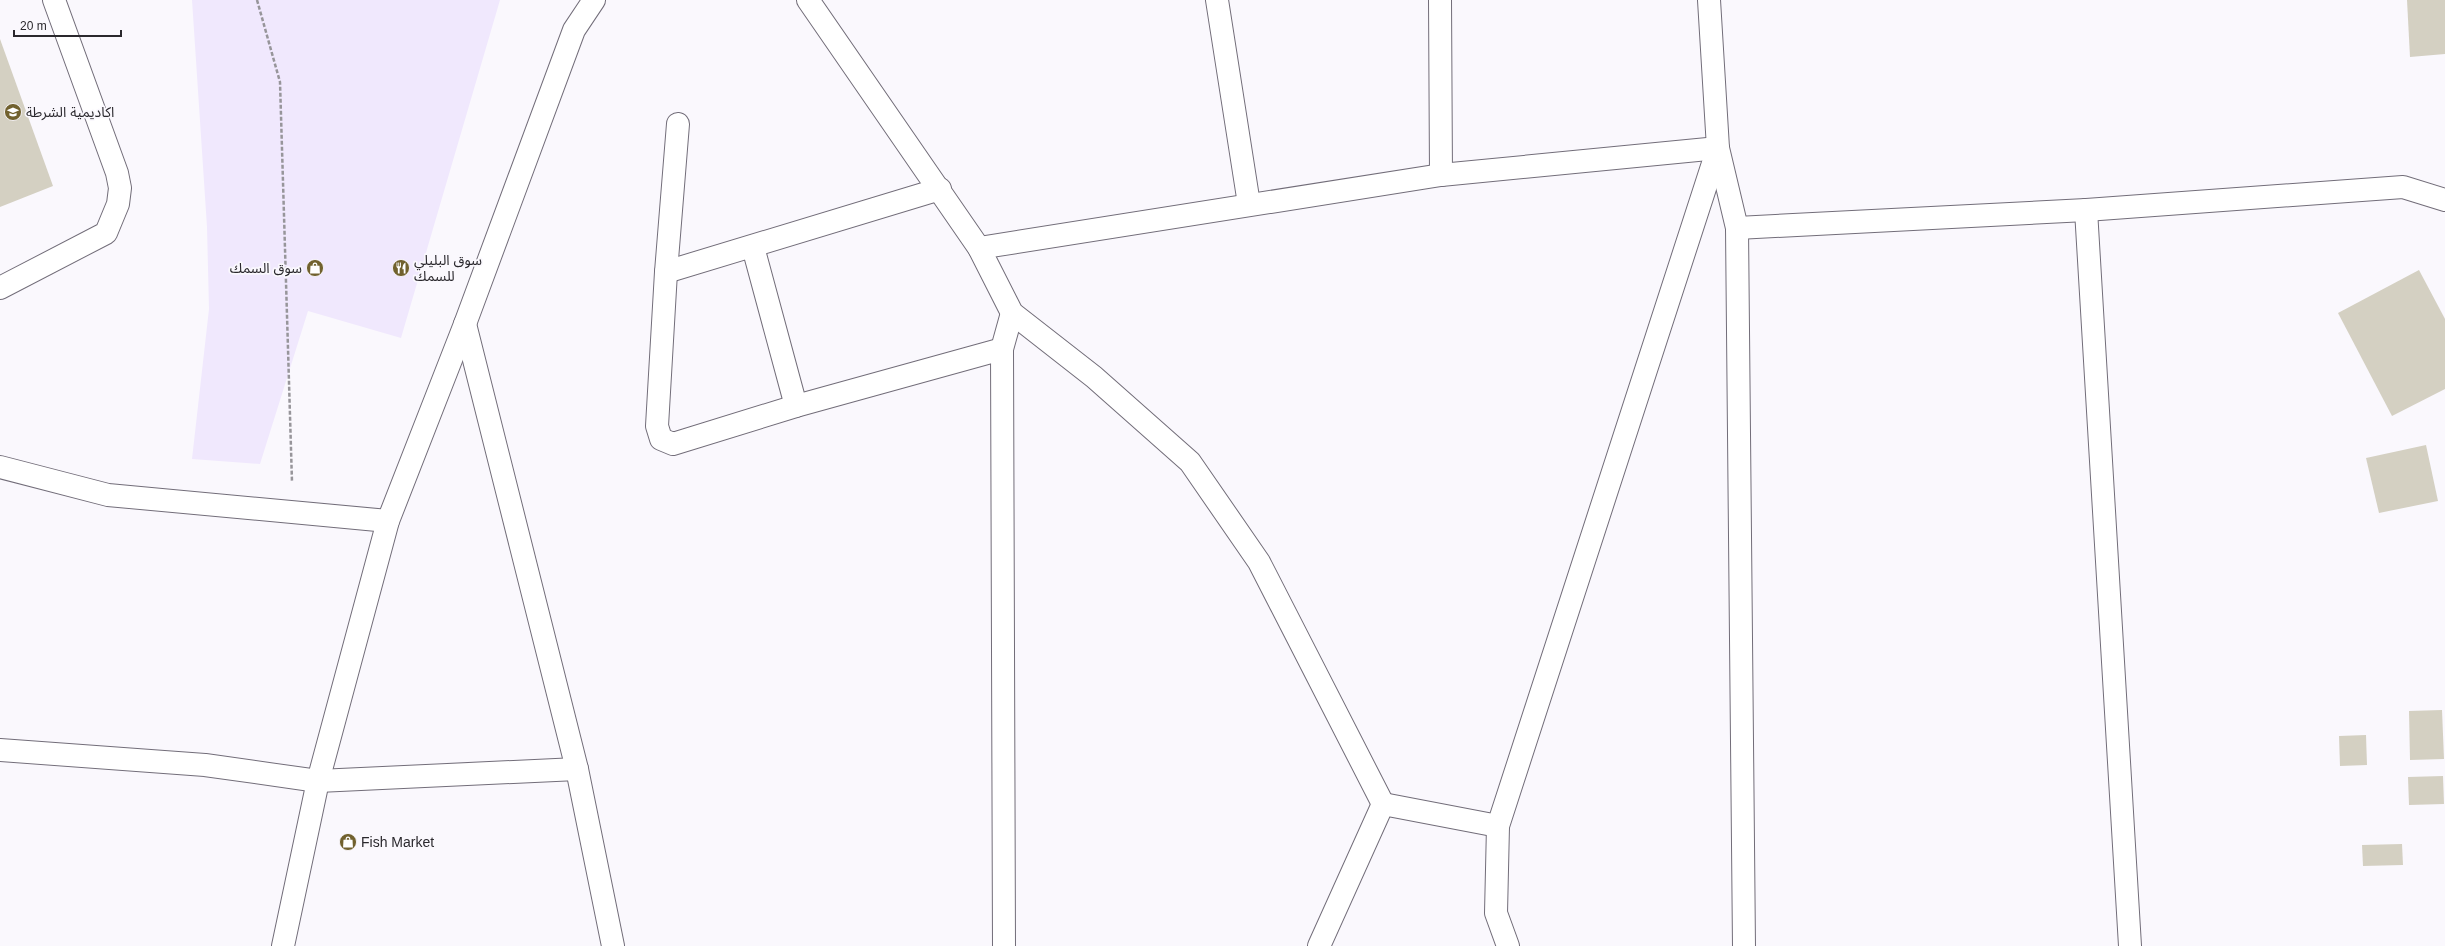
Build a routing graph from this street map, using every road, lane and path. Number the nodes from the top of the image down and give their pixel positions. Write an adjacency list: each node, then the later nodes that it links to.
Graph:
1 (54, 0): 19 (street)
2 (257, 0): 25 (path)
3 (594, 0): 21 (street)
4 (808, 0): 11 (street)
5 (1216, 0): 13 (street)
6 (1440, 0): 10 (street)
7 (1709, 0): 9 (street)
8 (678, 124): 18 (street)
9 (1718, 148): 10 (street); 15 (street); 31 (street)
10 (1441, 175): 13 (street)
11 (940, 189): 16 (street); 17 (street)
12 (2445, 200): 14 (street)
13 (1249, 204): 17 (street)
14 (2086, 210): 15 (street); 38 (street)
15 (1738, 228): 37 (street)
16 (753, 247): 18 (street); 23 (street)
17 (979, 248): 20 (street)
18 (666, 272): 23 (street)
19 (0, 288)
20 (1012, 313): 22 (street); 30 (street)
21 (465, 324): 26 (street); 28 (street)
22 (1002, 349): 23 (street); 34 (street)
23 (796, 406)
24 (0, 467): 25 (street)
25 (293, 511): 26 (street)
26 (388, 521): 29 (street)
27 (0, 750): 29 (street)
28 (577, 769): 29 (street); 33 (street)
29 (318, 781): 32 (street)
30 (1383, 804): 31 (street); 35 (street)
31 (1498, 826): 36 (street)
32 (283, 946)
33 (613, 946)
34 (1004, 946)
35 (1319, 946)
36 (1508, 946)
37 (1744, 946)
38 (2130, 946)

